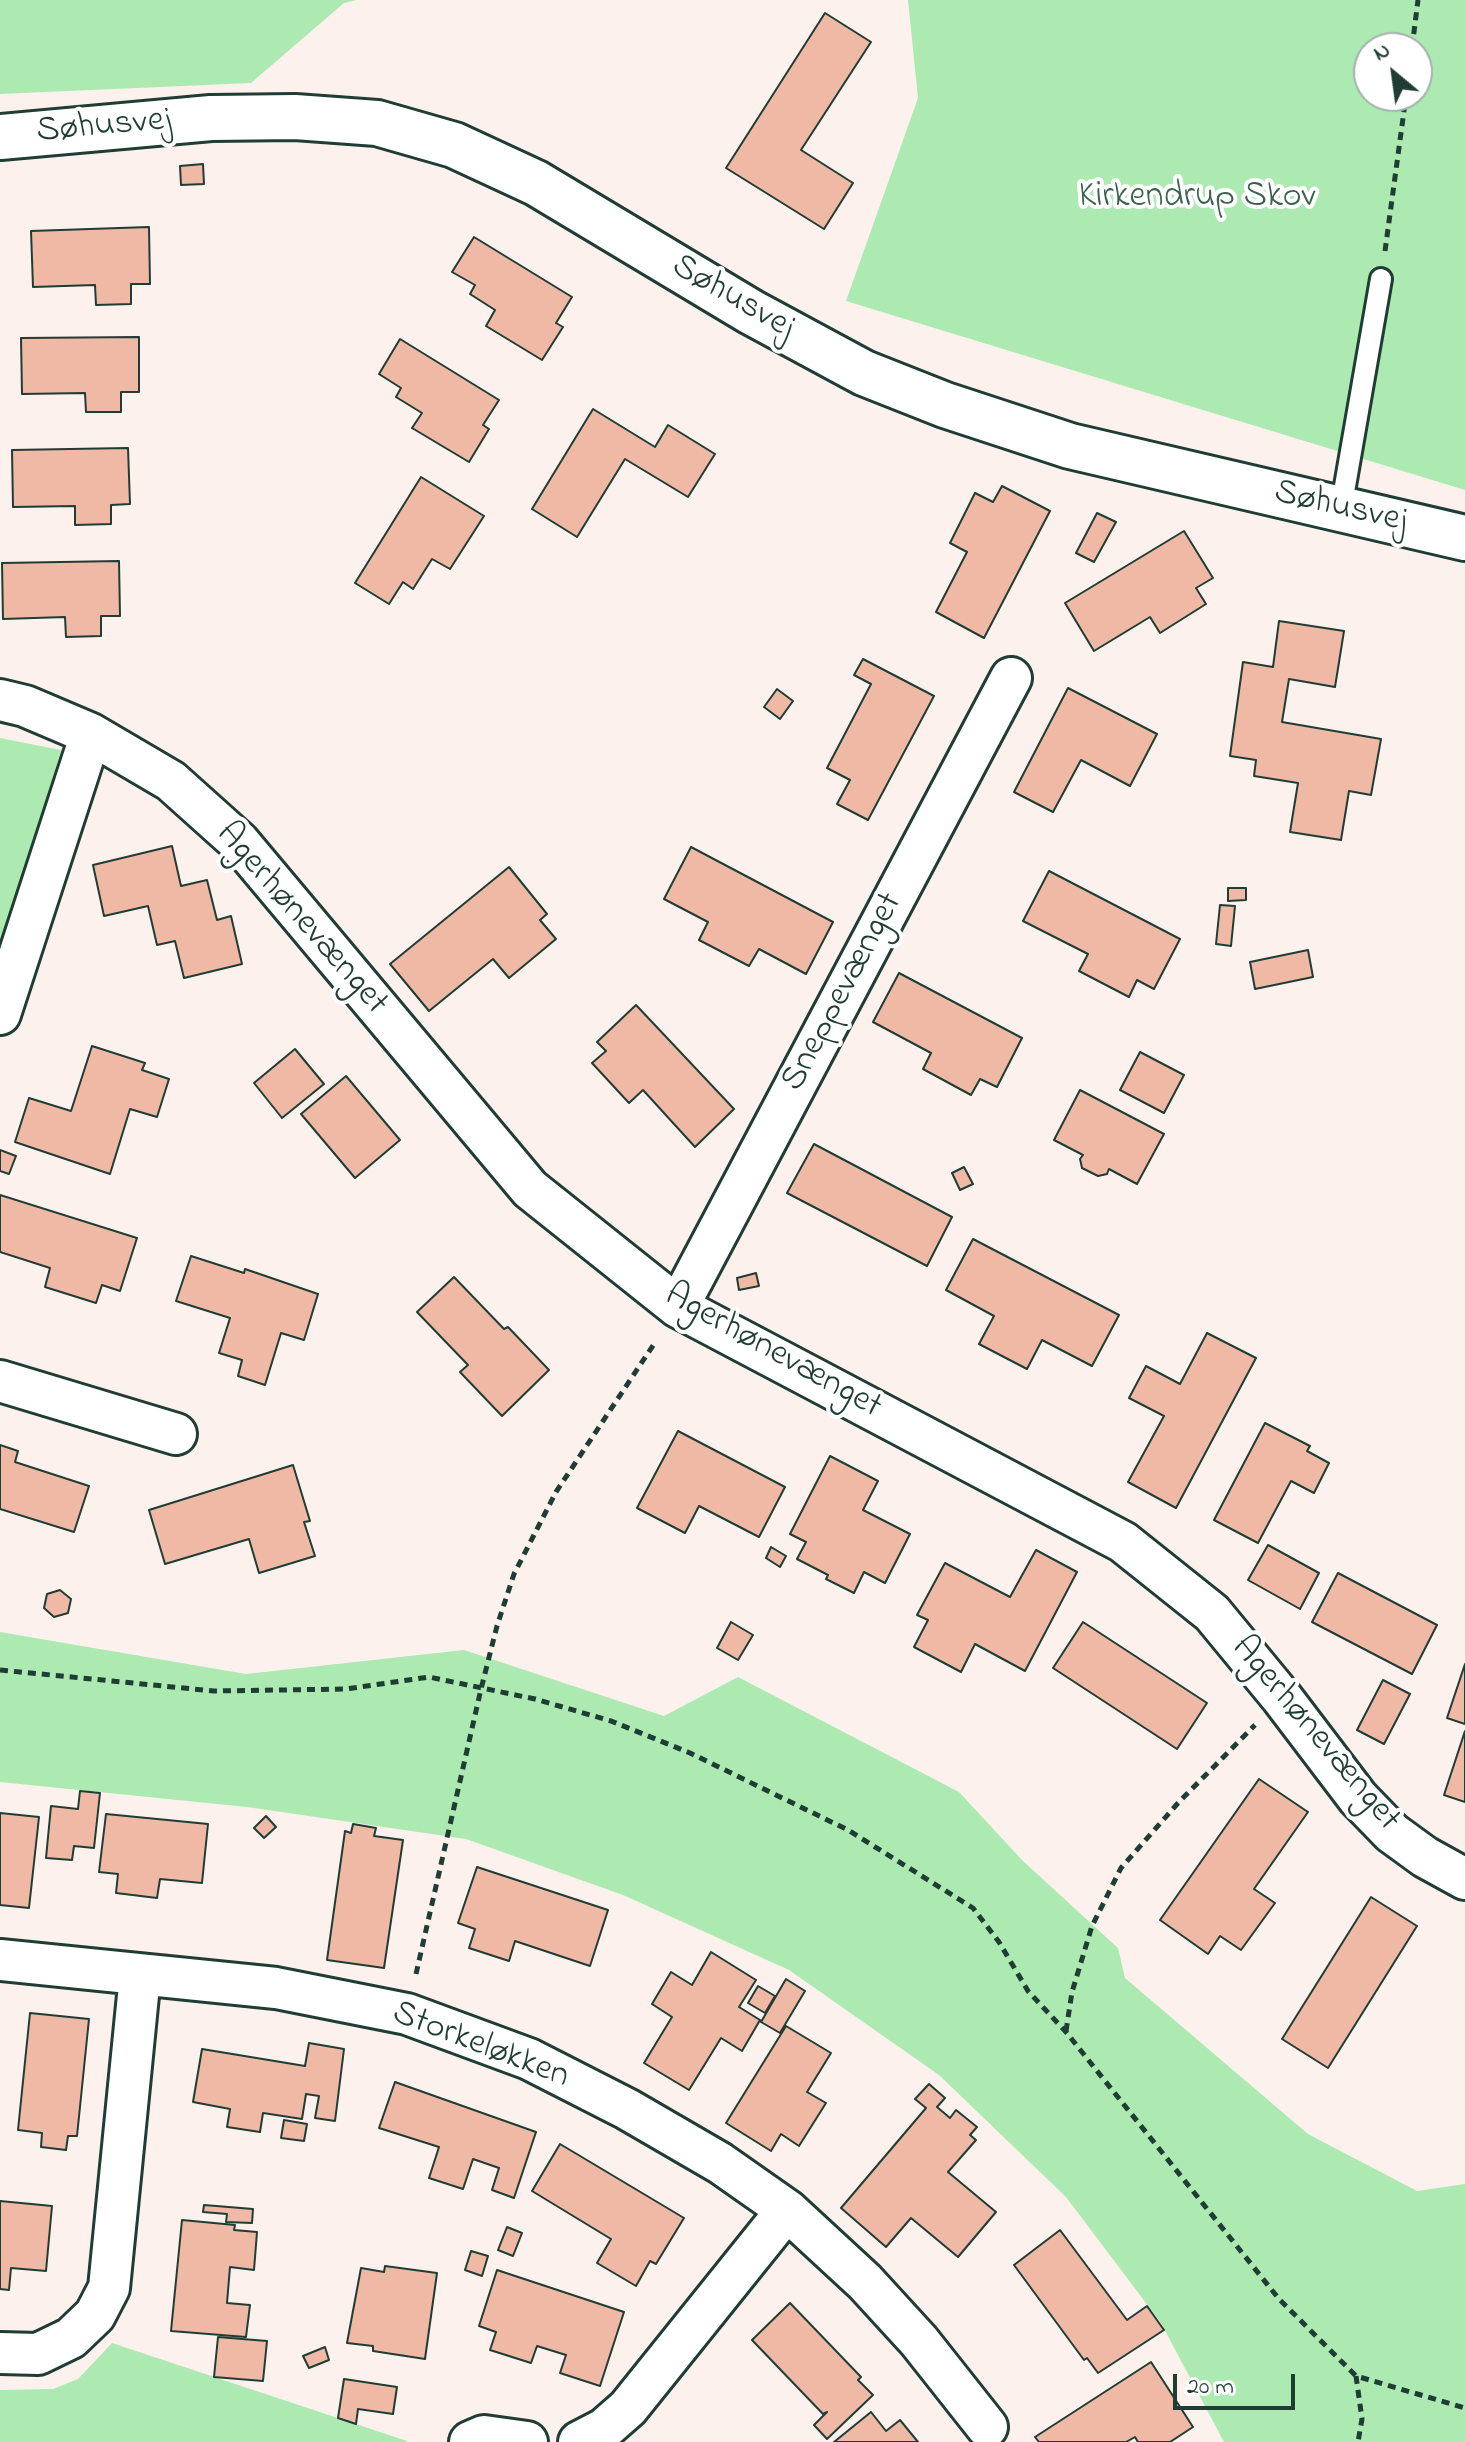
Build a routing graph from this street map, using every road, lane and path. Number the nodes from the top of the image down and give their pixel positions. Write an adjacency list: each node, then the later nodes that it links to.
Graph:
1 (1418, 0): 2 (path)
2 (1414, 32)
3 (1404, 112): 5 (path)
4 (0, 137): 6 (street, Søhusvej)
5 (1381, 279): 6 (lane)
6 (1341, 509): 7 (street, Søhusvej)
7 (1465, 538)
8 (1011, 678): 12 (street, Sneppevænget)
9 (0, 700): 10 (street, Agerhønevænget)
10 (91, 734): 11 (street); 12 (street, Agerhønevænget)
11 (0, 1014)
12 (678, 1307): 16 (path); 17 (street, Agerhønevænget)
13 (0, 1381): 14 (street)
14 (176, 1434)
15 (0, 1670): 16 (path)
16 (481, 1689): 21 (path); 22 (path)
17 (1282, 1698): 18 (street, Agerhønevænget); 22 (path)
18 (1465, 1879)
19 (0, 1960): 20 (street, Storkeløkken)
20 (140, 1975): 21 (street, Storkeløkken); 24 (street)
21 (407, 2014): 23 (street, Storkeløkken)
22 (1066, 2032): 25 (path)
23 (787, 2210): 27 (street, Storkeløkken); 30 (street)
24 (0, 2353)
25 (1356, 2376): 26 (path); 31 (path)
26 (1465, 2408)
27 (987, 2427)
28 (470, 2442): 29 (street)
29 (527, 2442)
30 (579, 2442)
31 (1358, 2442)

